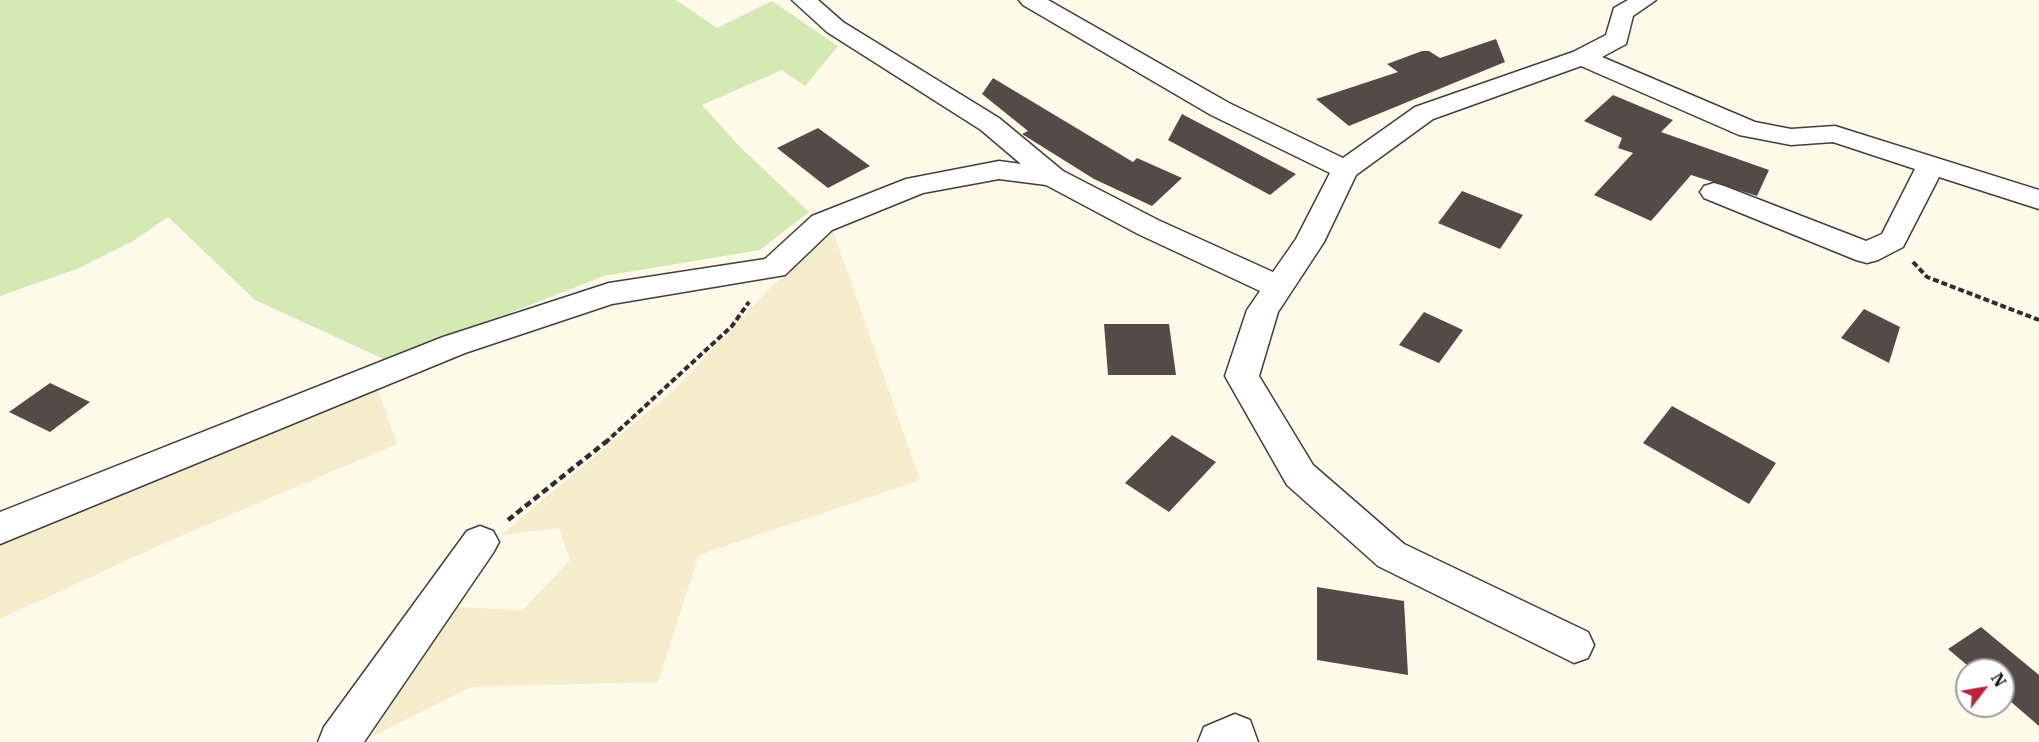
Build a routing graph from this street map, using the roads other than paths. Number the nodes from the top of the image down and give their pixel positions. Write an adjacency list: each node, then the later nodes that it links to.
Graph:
1 (804, 0): 7 (street)
2 (1031, 0): 6 (street)
3 (1644, 0): 4 (street)
4 (1582, 57): 5 (street); 6 (street)
5 (1930, 164): 8 (street); 9 (street)
6 (1346, 170): 10 (street)
7 (1053, 177): 10 (street); 11 (street)
8 (1714, 192)
9 (2039, 201)
10 (1278, 287): 13 (street)
11 (0, 528)
12 (480, 543): 14 (street)
13 (1574, 645)
14 (339, 742)

